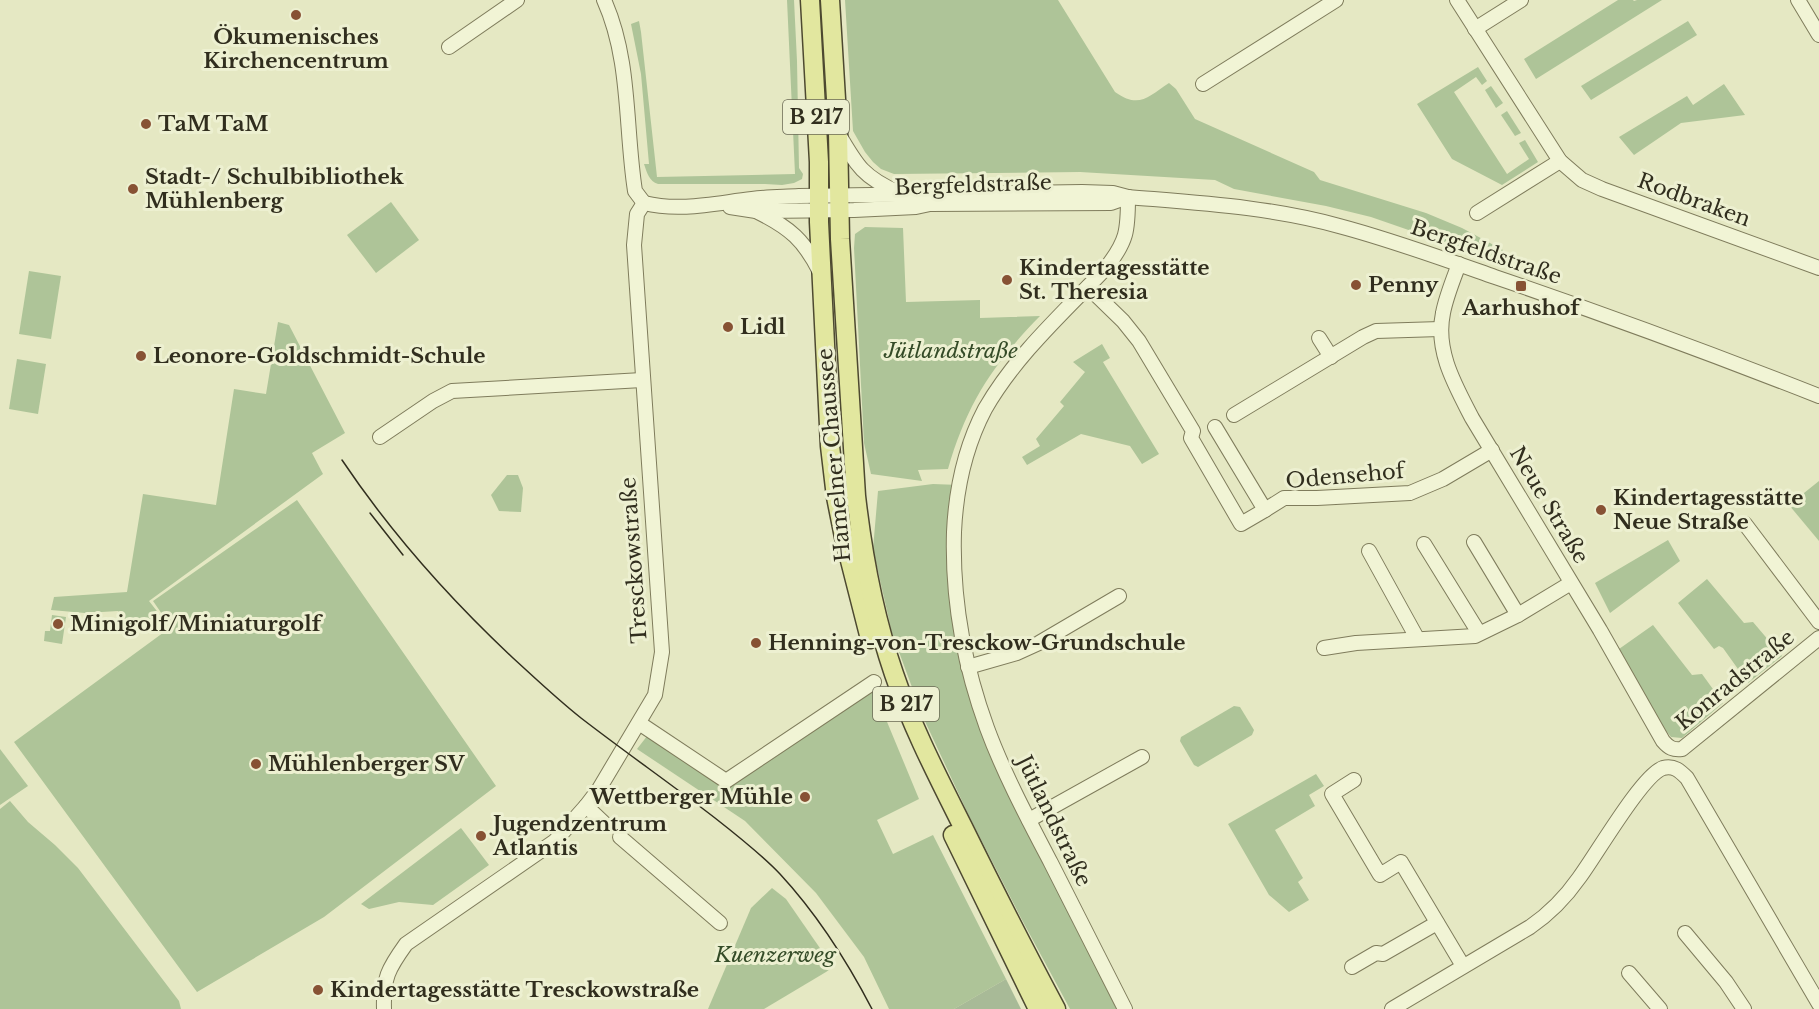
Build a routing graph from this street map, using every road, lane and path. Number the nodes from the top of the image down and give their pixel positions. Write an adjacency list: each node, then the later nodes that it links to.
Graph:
1 (517, 0): 11 (street)
2 (604, 0): 17 (street)
3 (810, 0): 18 (main road, Hamelner Chaussee / B 217)
4 (830, 0): 13 (main road, Hamelner Chaussee / B 217)
5 (1336, 0): 12 (street)
6 (1457, 0): 9 (street, Rodbraken)
7 (1521, 0): 9 (street)
8 (1797, 0): 10 (street)
9 (1475, 29): 14 (street, Rodbraken)
10 (1819, 35)
11 (449, 47)
12 (1203, 84)
13 (838, 132): 15 (street); 19 (main road, Hamelner Chaussee / B 217)
14 (1560, 161): 22 (street); 24 (street, Rodbraken)
15 (904, 195): 16 (street, Bergfeldstraße); 19 (street, Bergfeldstraße)
16 (1128, 197): 19 (street, Bergfeldstraße); 23 (street, Bergfeldstraße); 26 (street, Jütlandstraße)
17 (644, 203): 20 (street); 30 (street, Tresckowstraße)
18 (819, 203): 19 (street); 20 (street); 21 (street); 25 (main road, Hamelner Chaussee / B 217)
19 (839, 203): 68 (main road, Hamelner Chaussee / B 217)
20 (714, 205): 21 (street)
21 (756, 211): 25 (street)
22 (1477, 213)
23 (1459, 264): 27 (street, Neue Straße); 31 (street, Bergfeldstraße)
24 (1819, 268)
25 (821, 274): 67 (main road, Hamelner Chaussee / B 217)
26 (1088, 287): 36 (street, Odensehof); 49 (street, Jütlandstraße)
27 (1440, 329): 29 (street); 35 (street, Neue Straße)
28 (1320, 338): 29 (street)
29 (1331, 357): 32 (street)
30 (642, 380): 34 (street); 51 (street, Tresckowstraße)
31 (1819, 396)
32 (1234, 415)
33 (1215, 428): 36 (street, Odensehof)
34 (380, 436)
35 (1492, 450): 36 (street, Odensehof); 41 (street, Neue Straße)
36 (1265, 510)
37 (1745, 524): 44 (street, Konradstraße)
38 (1474, 543): 43 (street)
39 (1424, 544): 45 (street)
40 (1369, 551): 46 (street)
41 (1571, 583): 43 (street); 52 (street, Neue Straße)
42 (1119, 597): 49 (street)
43 (1518, 615): 45 (street)
44 (1819, 622)
45 (1479, 633): 46 (street)
46 (1417, 639): 48 (street)
47 (1819, 639): 52 (street, Konradstraße)
48 (1324, 648)
49 (968, 667): 56 (street, Jütlandstraße)
50 (874, 682): 51 (street)
51 (639, 723): 55 (street, Tresckowstraße)
52 (1675, 750)
53 (1142, 757): 56 (street)
54 (1354, 780): 60 (street)
55 (586, 806): 57 (street); 66 (street, Tresckowstraße)
56 (1029, 820): 69 (street, Jütlandstraße)
57 (606, 825)
58 (620, 837): 59 (street)
59 (720, 922)
60 (1437, 923): 62 (street); 63 (street)
61 (1685, 933): 72 (street)
62 (1352, 966)
63 (1463, 966): 65 (street); 70 (street)
64 (1629, 973): 71 (street)
65 (1819, 1004)
66 (384, 1009)
67 (1038, 1009)
68 (1056, 1009)
69 (1125, 1009)
70 (1392, 1009)
71 (1660, 1009)
72 (1744, 1009)

